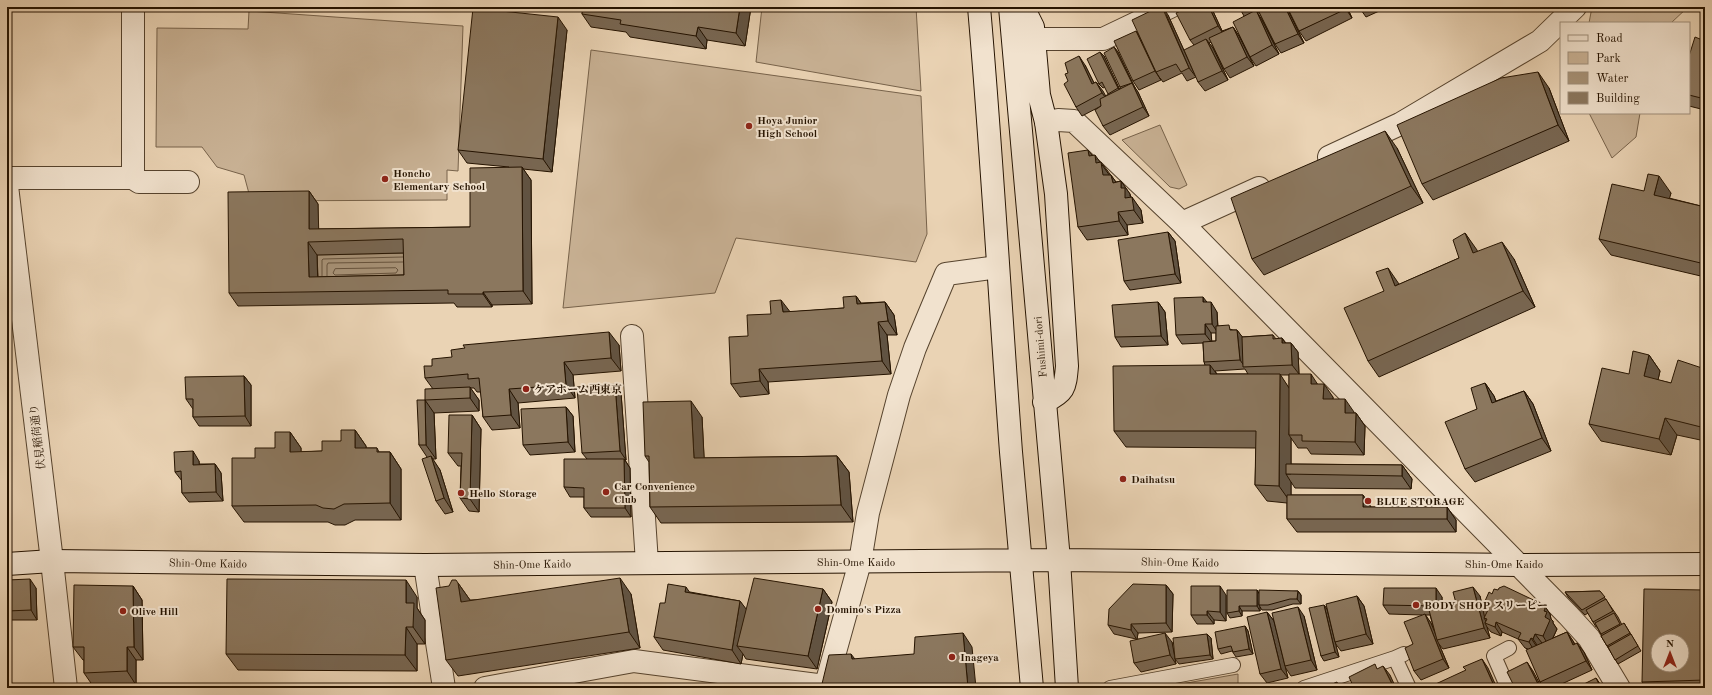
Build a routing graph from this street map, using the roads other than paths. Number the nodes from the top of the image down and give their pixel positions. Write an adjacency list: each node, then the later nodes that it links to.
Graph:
1 (132, 7): 11 (main road)
2 (979, 7): 16 (main road)
3 (1010, 7): 18 (main road, Fushimi-dori)
4 (1016, 7): 7 (main road)
5 (1170, 7): 7 (main road)
6 (1575, 7): 9 (main road)
7 (1034, 39): 8 (main road)
8 (1046, 122): 15 (main road); 18 (main road)
9 (1311, 164)
10 (7, 178): 11 (main road)
11 (133, 178): 13 (main road)
12 (1278, 180): 15 (main road)
13 (188, 182)
14 (7, 186): 20 (main road, 伏見稲荷通り)
15 (1182, 224): 27 (main road)
16 (998, 267): 21 (main road); 22 (main road)
17 (632, 336): 23 (main road)
18 (1044, 402): 19 (main road, Fushimi-dori)
19 (1059, 560): 22 (main road, Shin-Ome Kaido); 27 (main road, Shin-Ome Kaido); 35 (main road, Fushimi-dori)
20 (52, 562): 24 (main road, Shin-Ome Kaido); 26 (main road, Shin-Ome Kaido); 31 (main road, 伏見稲荷通り)
21 (860, 562): 22 (main road, Shin-Ome Kaido); 23 (main road, Shin-Ome Kaido); 30 (main road)
22 (1021, 562): 34 (main road)
23 (647, 563): 26 (main road, Shin-Ome Kaido)
24 (7, 564)
25 (1705, 564): 27 (main road, Shin-Ome Kaido)
26 (425, 565): 32 (main road)
27 (1520, 565): 40 (main road)
28 (1509, 648): 39 (lane)
29 (1233, 665): 36 (lane)
30 (825, 687): 33 (main road)
31 (66, 688)
32 (444, 688)
33 (485, 688)
34 (1032, 688)
35 (1067, 688)
36 (1110, 688)
37 (1304, 688): 38 (lane)
38 (1409, 688)
39 (1508, 688)
40 (1619, 688)

